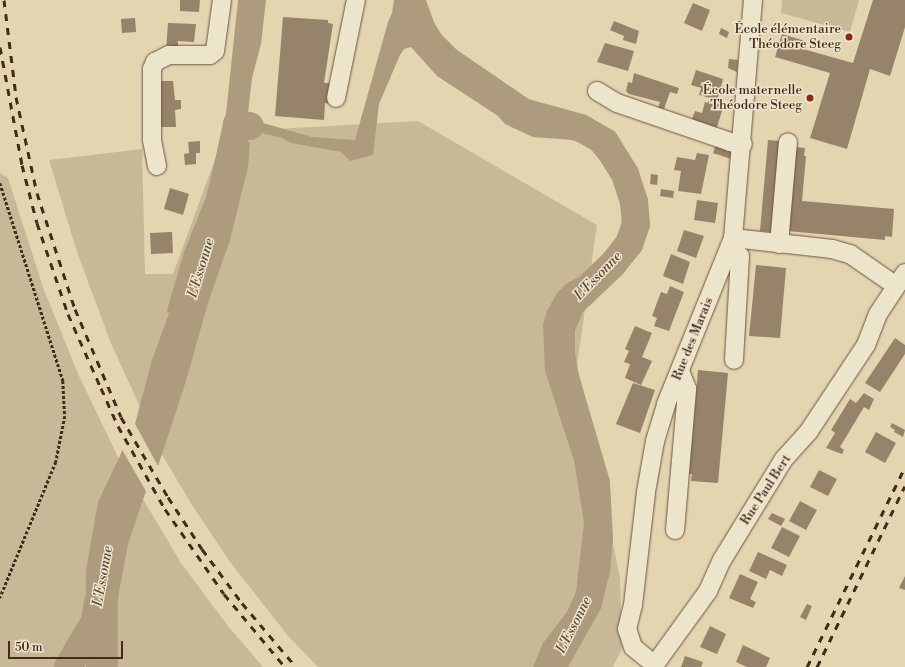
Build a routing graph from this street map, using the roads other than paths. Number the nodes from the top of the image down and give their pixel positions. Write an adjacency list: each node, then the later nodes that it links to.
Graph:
1 (222, 0): 8 (street)
2 (356, 0): 5 (street)
3 (753, 0): 6 (street, Rue des Marais)
4 (597, 91): 6 (street)
5 (336, 98)
6 (743, 139): 10 (street, Rue des Marais)
7 (788, 142): 9 (street)
8 (157, 166)
9 (779, 244): 10 (street); 11 (street)
10 (731, 245): 12 (street); 13 (street, Rue des Marais)
11 (900, 280): 15 (street, Rue Paul Bert)
12 (734, 360)
13 (680, 371): 14 (street); 15 (street, Rue des Marais)
14 (675, 530)
15 (654, 666)

